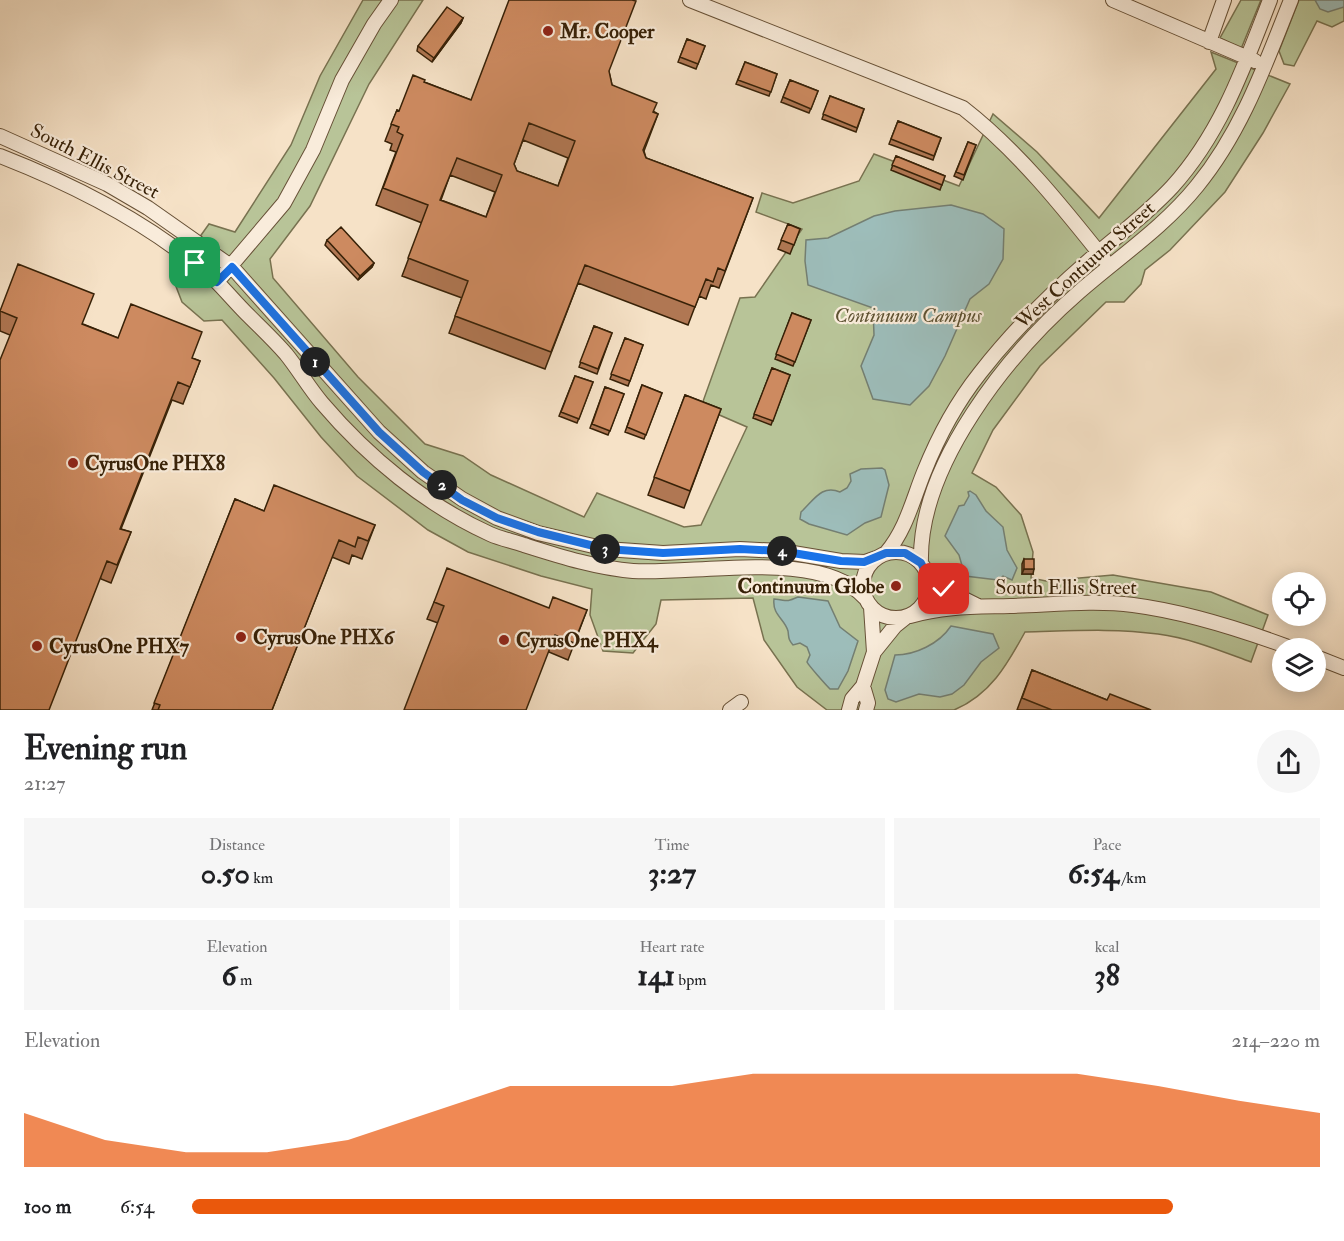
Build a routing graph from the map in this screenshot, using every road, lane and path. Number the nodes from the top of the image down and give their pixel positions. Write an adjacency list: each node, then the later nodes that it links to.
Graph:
1 (391, 0): 13 (street)
2 (690, 0): 12 (street)
3 (1113, 0): 7 (street)
4 (1224, 0): 7 (street)
5 (1270, 0): 8 (street, West Contiuum Street)
6 (1291, 0): 9 (street, West Contiuum Street)
7 (1209, 42): 8 (street)
8 (1247, 58): 9 (street); 12 (street, West Contiuum Street)
9 (1265, 65): 14 (street, West Contiuum Street)
10 (0, 136): 13 (street, South Ellis Street)
11 (0, 156): 15 (street, South Ellis Street)
12 (1099, 252): 14 (street); 16 (street, West Contiuum Street)
13 (232, 267): 15 (street); 16 (street, South Ellis Street)
14 (1110, 267): 17 (street, West Contiuum Street)
15 (217, 282): 19 (street, South Ellis Street)
16 (881, 556): 17 (street); 19 (street)
17 (921, 563): 18 (street)
18 (929, 579): 20 (street, South Ellis Street); 21 (street)
19 (868, 603): 21 (street); 23 (street)
20 (978, 606): 21 (street, South Ellis Street); 22 (street, South Ellis Street)
21 (908, 617): 23 (street)
22 (1272, 641)
23 (874, 652): 26 (street)
24 (1326, 661): 25 (street)
25 (1344, 668)
26 (863, 686): 27 (street); 28 (street)
27 (849, 710)
28 (866, 710)

